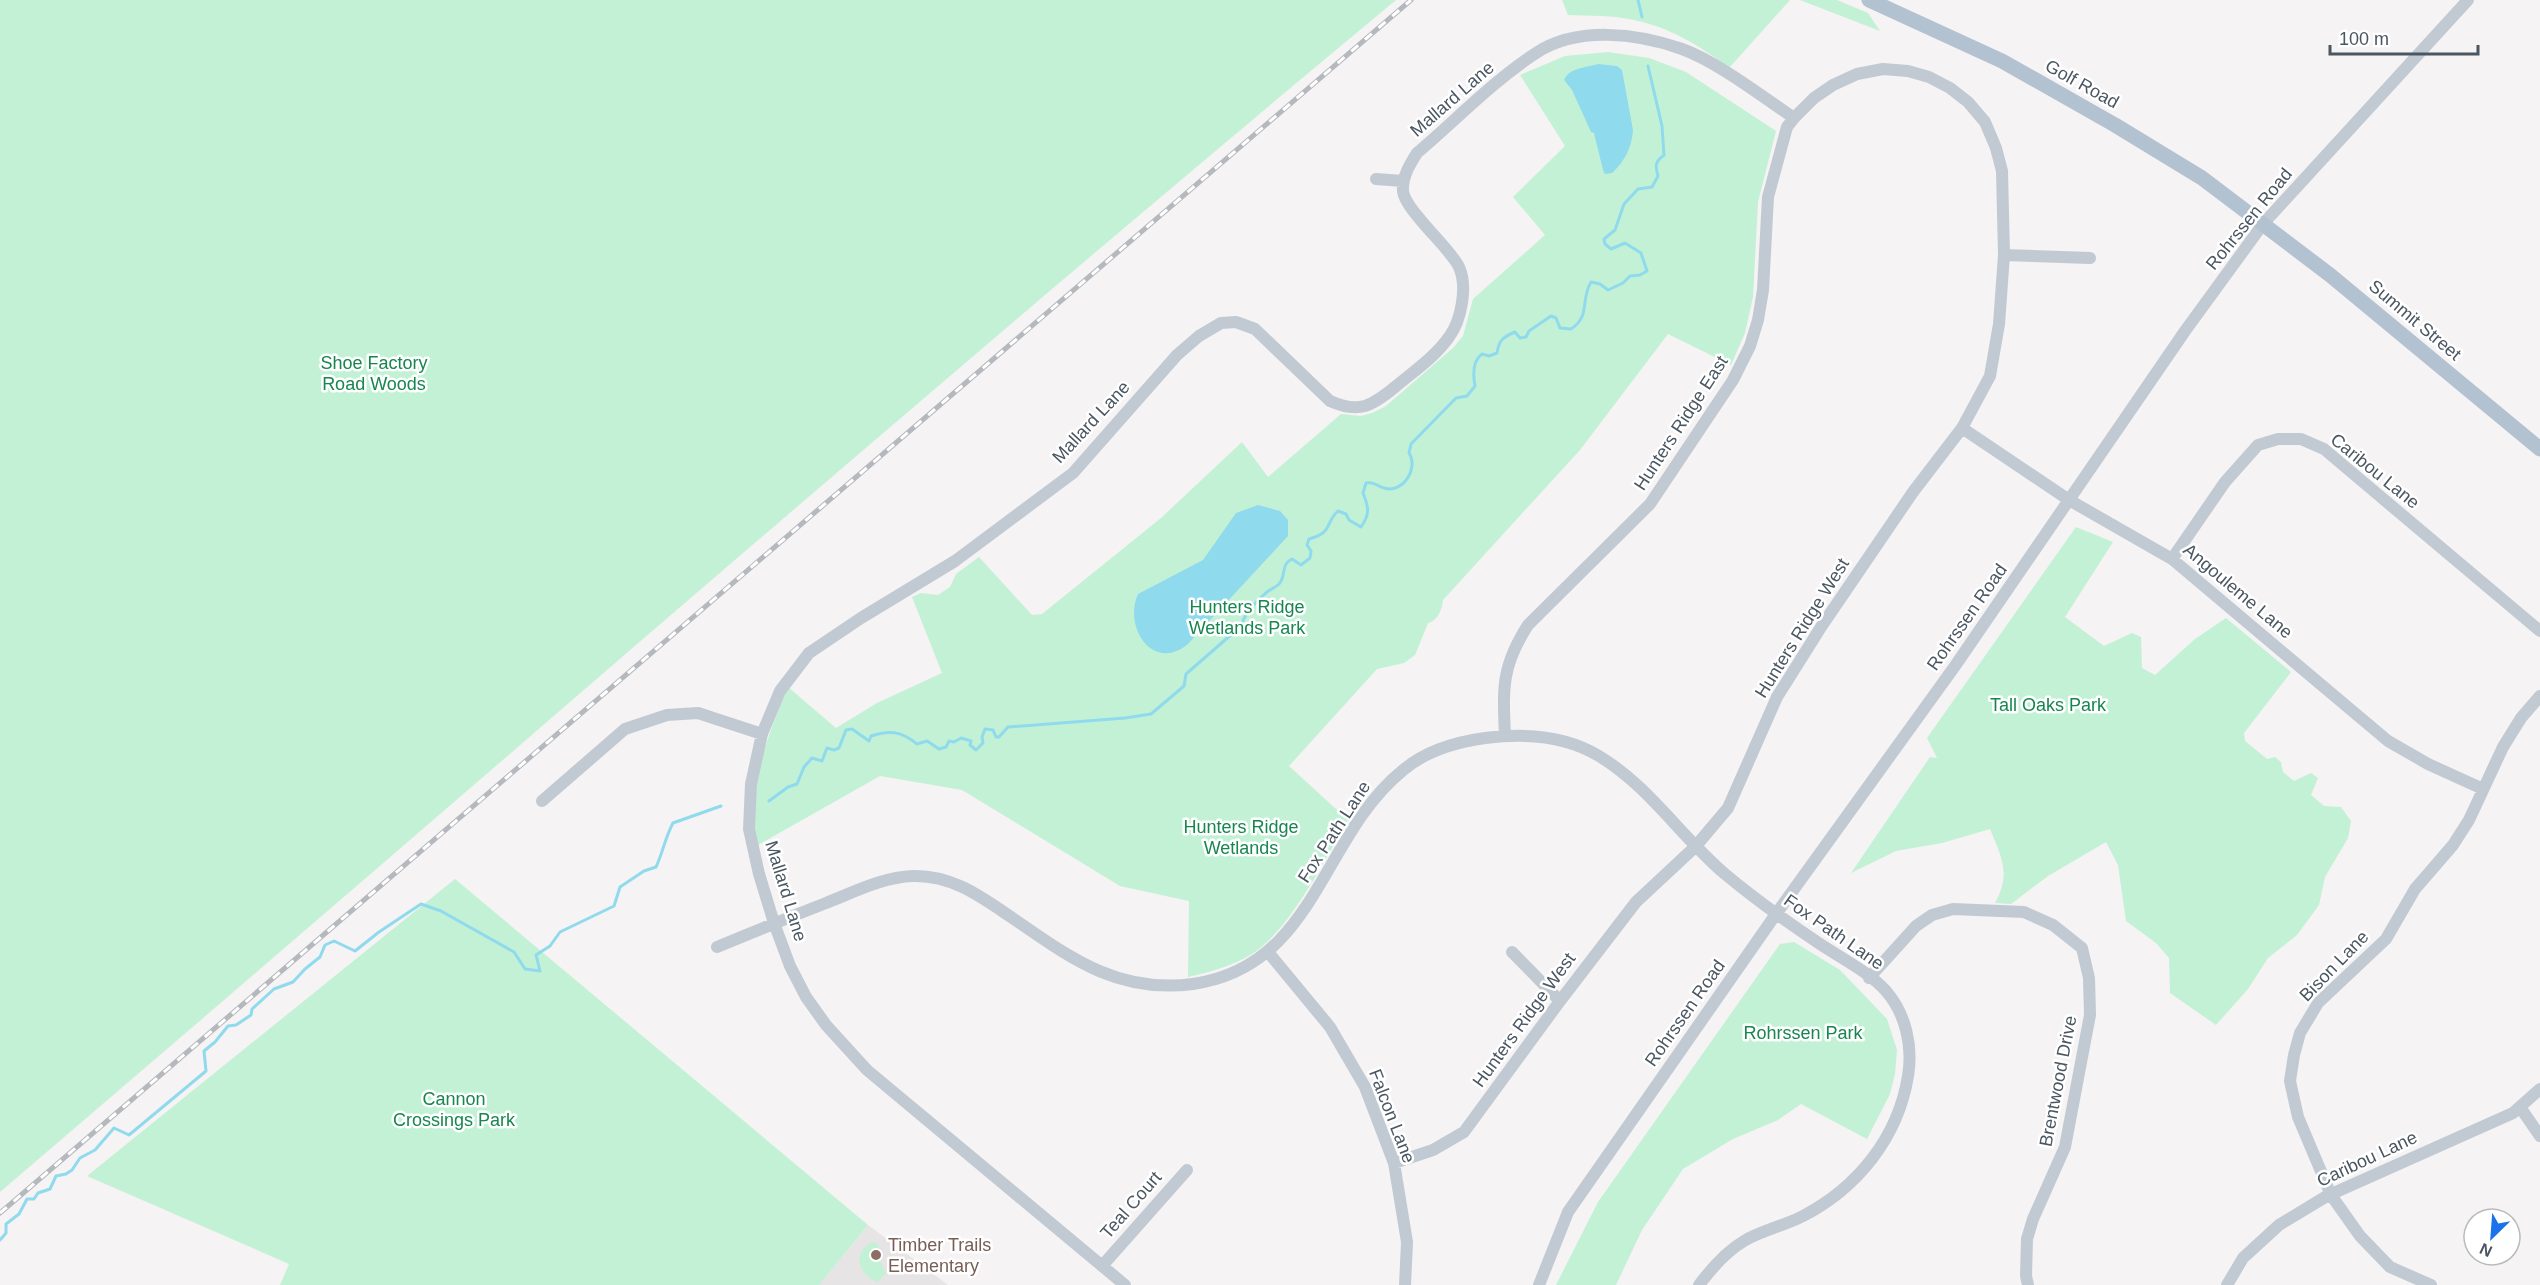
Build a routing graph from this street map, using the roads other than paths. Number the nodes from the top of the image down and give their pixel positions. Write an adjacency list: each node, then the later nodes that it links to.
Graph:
1 (1869, 0): 6 (main road, Golf Road)
2 (2468, 0): 6 (street, Rohrssen Road)
3 (1794, 118): 5 (street, Mallard Lane); 7 (street, Hunters Ridge East); 16 (street, Hunters Ridge East)
4 (1376, 179): 5 (street)
5 (1403, 181): 15 (street, Mallard Lane)
6 (2263, 224): 10 (main road, Summit Street); 11 (street, Rohrssen Road)
7 (2004, 255): 8 (street); 9 (street, Hunters Ridge West)
8 (2090, 258)
9 (1962, 428): 11 (street, Angouleme Lane); 19 (street, Hunters Ridge West)
10 (2540, 449)
11 (2069, 500): 12 (street, Angouleme Lane); 20 (street, Rohrssen Road)
12 (2172, 559): 13 (street, Caribou Lane); 17 (street, Angouleme Lane)
13 (2540, 631)
14 (2540, 696): 17 (street, Bison Lane)
15 (762, 734): 18 (street); 21 (street, Mallard Lane)
16 (1505, 736): 19 (street, Fox Path Lane); 23 (street, Fox Path Lane)
17 (2483, 789): 32 (street, Bison Lane)
18 (542, 801)
19 (1695, 847): 20 (street, Fox Path Lane); 26 (street, Hunters Ridge West)
20 (1776, 914): 25 (street, Fox Path Lane); 36 (street, Rohrssen Road)
21 (774, 923): 22 (street, Fox Path Lane); 23 (street, Fox Path Lane); 33 (street, Mallard Lane)
22 (717, 947)
23 (1268, 952): 30 (street, Falcon Lane)
24 (1512, 952): 26 (street)
25 (1869, 978): 37 (street, Fox Path Lane); 38 (street, Brentwood Drive)
26 (1560, 1001): 30 (street, Hunters Ridge West)
27 (2540, 1089): 28 (street, Caribou Lane)
28 (2520, 1107): 29 (street); 32 (street, Caribou Lane)
29 (2540, 1136)
30 (1394, 1164): 35 (street, Falcon Lane)
31 (1187, 1170): 33 (street, Teal Court)
32 (2331, 1195): 39 (street, Caribou Lane); 40 (street, Bison Lane)
33 (1102, 1266): 34 (street, Mallard Lane)
34 (1125, 1285)
35 (1405, 1285)
36 (1539, 1285)
37 (1699, 1285)
38 (2028, 1285)
39 (2227, 1285)
40 (2431, 1285)

